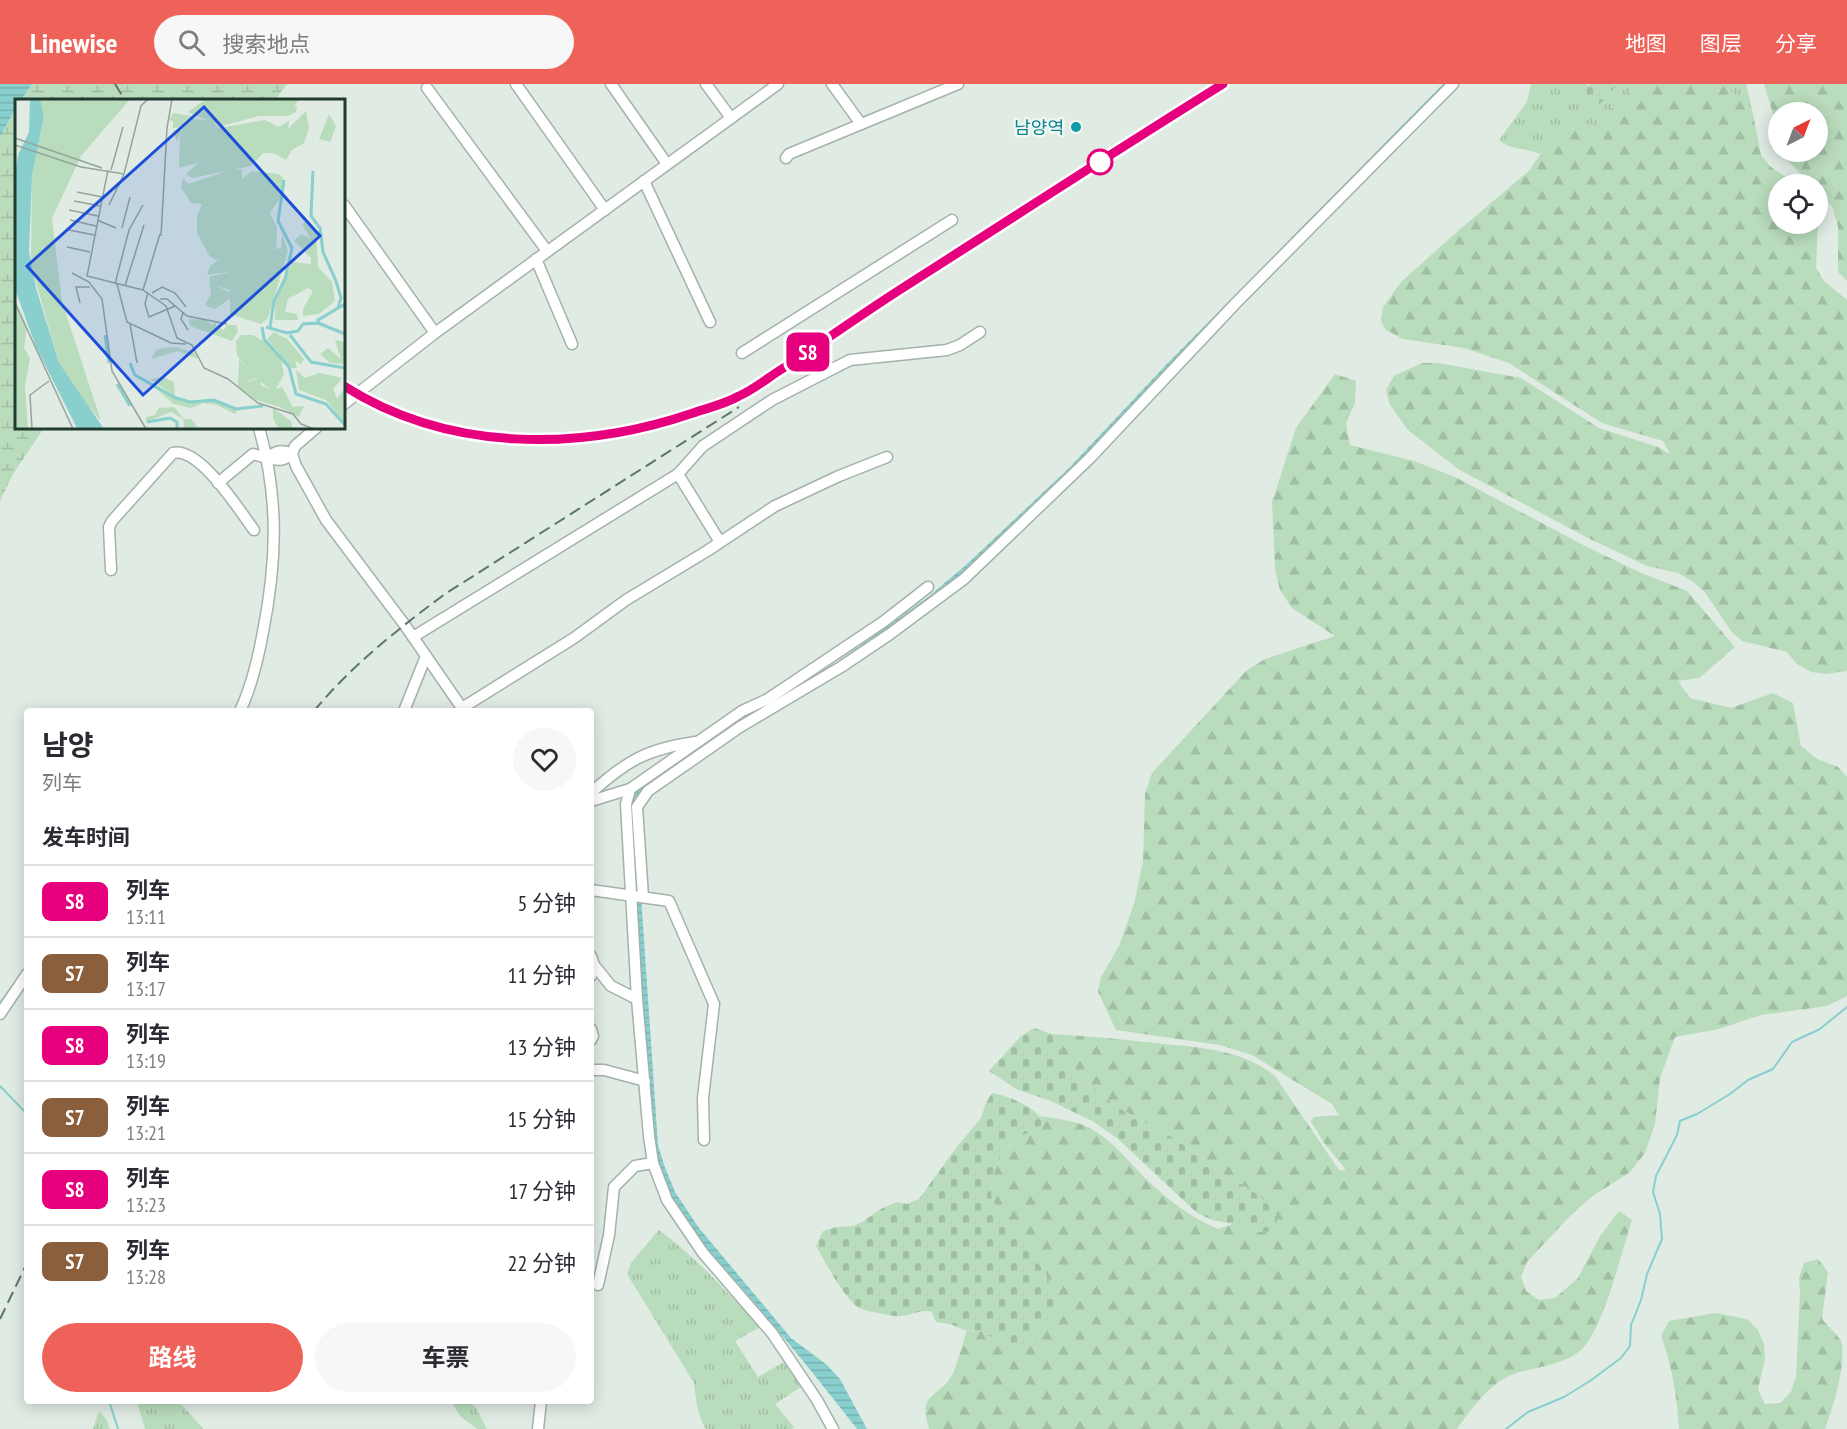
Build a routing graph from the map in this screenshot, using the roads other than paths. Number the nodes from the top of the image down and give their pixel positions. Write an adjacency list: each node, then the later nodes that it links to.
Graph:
1 (516, 84): 15 (street)
2 (611, 84): 12 (street)
3 (706, 84): 9 (street)
4 (778, 84): 9 (street)
5 (832, 84): 10 (street)
6 (958, 84): 10 (street)
7 (1453, 84): 47 (street)
8 (427, 88): 17 (street)
9 (730, 118): 12 (street)
10 (861, 124): 11 (street)
11 (786, 158)
12 (668, 164): 13 (street)
13 (644, 181): 15 (street); 19 (street)
14 (345, 206): 21 (street)
15 (605, 210): 17 (street)
16 (952, 220): 23 (street)
17 (547, 251): 18 (street)
18 (536, 259): 21 (street); 22 (street)
19 (710, 322)
20 (980, 332): 30 (street)
21 (435, 333): 24 (street)
22 (572, 344)
23 (742, 353)
24 (345, 404)
25 (259, 429): 28 (street)
26 (315, 429): 27 (street)
27 (292, 454): 28 (street); 36 (street)
28 (267, 458): 31 (street); 38 (street)
29 (887, 458): 33 (street)
30 (678, 474): 33 (street); 36 (street)
31 (218, 483): 32 (street); 34 (street)
32 (254, 530)
33 (720, 542): 41 (street)
34 (111, 570)
35 (928, 587): 42 (street)
36 (413, 637): 37 (street)
37 (426, 656): 39 (street); 40 (street)
38 (241, 708)
39 (405, 708)
40 (462, 708)
41 (466, 708)
42 (698, 742): 43 (street); 44 (street)
43 (630, 789): 45 (street); 47 (street)
44 (594, 790)
45 (594, 800)
46 (594, 890): 47 (street)
47 (638, 897): 50 (street); 54 (street)
48 (594, 968): 50 (street)
49 (24, 978): 51 (street)
50 (637, 999): 53 (street)
51 (0, 1014)
52 (594, 1070): 53 (street)
53 (645, 1081): 55 (street)
54 (704, 1140)
55 (653, 1163): 56 (street); 59 (street)
56 (598, 1286)
57 (541, 1404): 58 (street)
58 (537, 1429)
59 (832, 1429)

